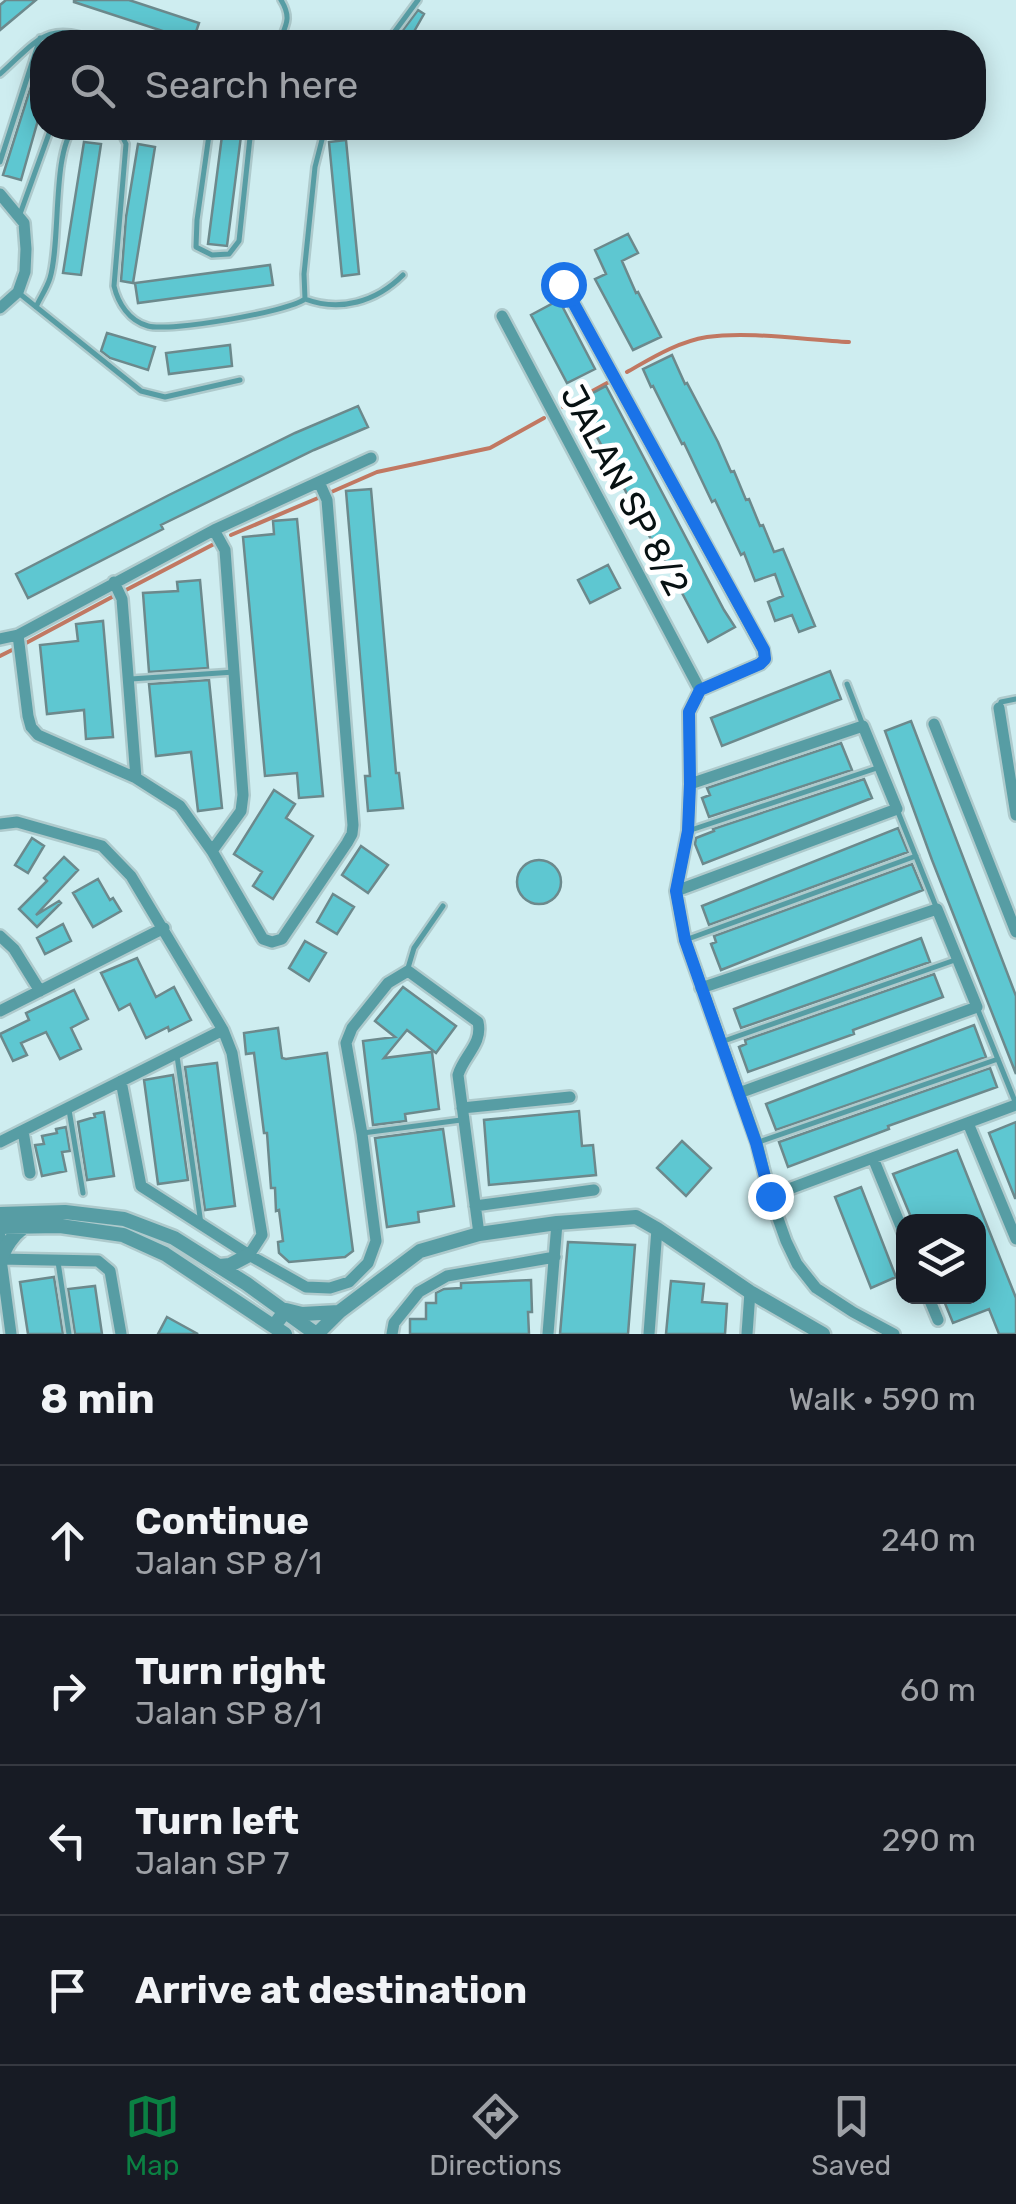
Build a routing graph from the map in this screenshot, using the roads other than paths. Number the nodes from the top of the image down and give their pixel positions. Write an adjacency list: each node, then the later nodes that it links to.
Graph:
1 (281, 0): 3 (lane)
2 (418, 0): 4 (lane)
3 (284, 30)
4 (396, 30)
5 (30, 47): 7 (lane)
6 (30, 69): 14 (lane)
7 (0, 74)
8 (47, 140): 16 (lane)
9 (66, 140): 21 (lane)
10 (124, 140): 20 (lane)
11 (208, 140): 12 (lane)
12 (250, 140)
13 (322, 140): 20 (lane)
14 (0, 162)
15 (0, 194): 16 (street)
16 (19, 217): 19 (street)
17 (403, 275): 20 (lane)
18 (563, 284): 34 (street)
19 (18, 292): 21 (lane); 22 (street)
20 (305, 299)
21 (36, 307): 24 (lane)
22 (0, 308)
23 (502, 316): 34 (street, JALAN SP 8/2)
24 (240, 380)
25 (371, 458): 26 (street)
26 (319, 482): 27 (street); 46 (street)
27 (214, 530): 28 (street); 31 (street)
28 (114, 582): 29 (street); 32 (street)
29 (18, 635): 30 (street); 40 (street)
30 (0, 639)
31 (234, 672): 32 (lane); 46 (street)
32 (128, 680): 40 (street)
33 (846, 684): 38 (lane)
34 (700, 690): 41 (street)
35 (1016, 699): 36 (lane)
36 (999, 708): 43 (street)
37 (934, 724): 49 (street)
38 (864, 726): 39 (street); 41 (street)
39 (880, 767): 42 (street); 45 (lane)
40 (136, 778): 46 (street)
41 (690, 784): 45 (street)
42 (897, 810): 47 (lane); 48 (street)
43 (1016, 816)
44 (0, 824): 52 (street)
45 (688, 831): 48 (street)
46 (212, 851)
47 (916, 856): 51 (lane); 55 (lane)
48 (676, 891): 55 (street)
49 (1010, 896): 53 (street)
50 (444, 906): 57 (lane)
51 (937, 909): 56 (street); 58 (street)
52 (164, 928): 59 (street); 62 (street)
53 (1016, 932)
54 (0, 936): 59 (street)
55 (685, 940): 58 (street)
56 (958, 959): 60 (street); 63 (lane)
57 (408, 971): 71 (street); 74 (street)
58 (701, 988): 63 (street)
59 (40, 991): 61 (street)
60 (977, 1007): 65 (lane); 67 (street)
61 (0, 1010)
62 (223, 1030): 64 (street); 93 (street)
63 (722, 1042): 67 (street)
64 (176, 1054): 66 (street); 86 (lane)
65 (998, 1059): 69 (lane); 76 (lane)
66 (122, 1081): 70 (street); 86 (street)
67 (739, 1093): 76 (street)
68 (570, 1096): 71 (street)
69 (1016, 1104): 72 (street)
70 (69, 1107): 73 (street); 80 (lane)
71 (463, 1114): 74 (lane); 82 (street)
72 (968, 1123): 77 (street); 92 (street)
73 (22, 1130): 75 (street); 78 (street)
74 (362, 1134): 93 (street)
75 (0, 1142)
76 (756, 1143): 81 (street)
77 (873, 1158): 81 (street); 84 (street)
78 (30, 1173)
79 (594, 1190): 82 (street)
80 (83, 1193)
81 (770, 1196): 115 (street)
82 (475, 1206): 90 (street)
83 (0, 1214): 97 (street)
84 (896, 1214)
85 (558, 1222): 89 (street); 90 (street); 94 (street)
86 (201, 1224): 93 (street)
87 (25, 1226): 88 (street); 95 (street); 105 (street)
88 (0, 1227)
89 (657, 1229): 99 (street); 112 (street)
90 (479, 1234): 102 (street)
91 (0, 1236): 95 (street)
92 (1016, 1239)
93 (249, 1255): 97 (street); 98 (street)
94 (554, 1257): 104 (street); 111 (street)
95 (0, 1258): 96 (street); 106 (street)
96 (57, 1259): 107 (lane); 108 (street)
97 (220, 1266): 98 (street)
98 (248, 1284): 101 (street)
99 (750, 1292): 113 (street); 114 (street)
100 (931, 1304): 103 (street)
101 (286, 1310): 102 (street); 105 (street); 109 (street)
102 (339, 1312): 109 (street); 110 (street)
103 (938, 1320)
104 (393, 1329)
105 (279, 1330)
106 (11, 1334)
107 (69, 1334)
108 (120, 1334)
109 (316, 1334)
110 (334, 1334)
111 (548, 1334)
112 (648, 1334)
113 (747, 1334)
114 (823, 1334)
115 (894, 1334)

